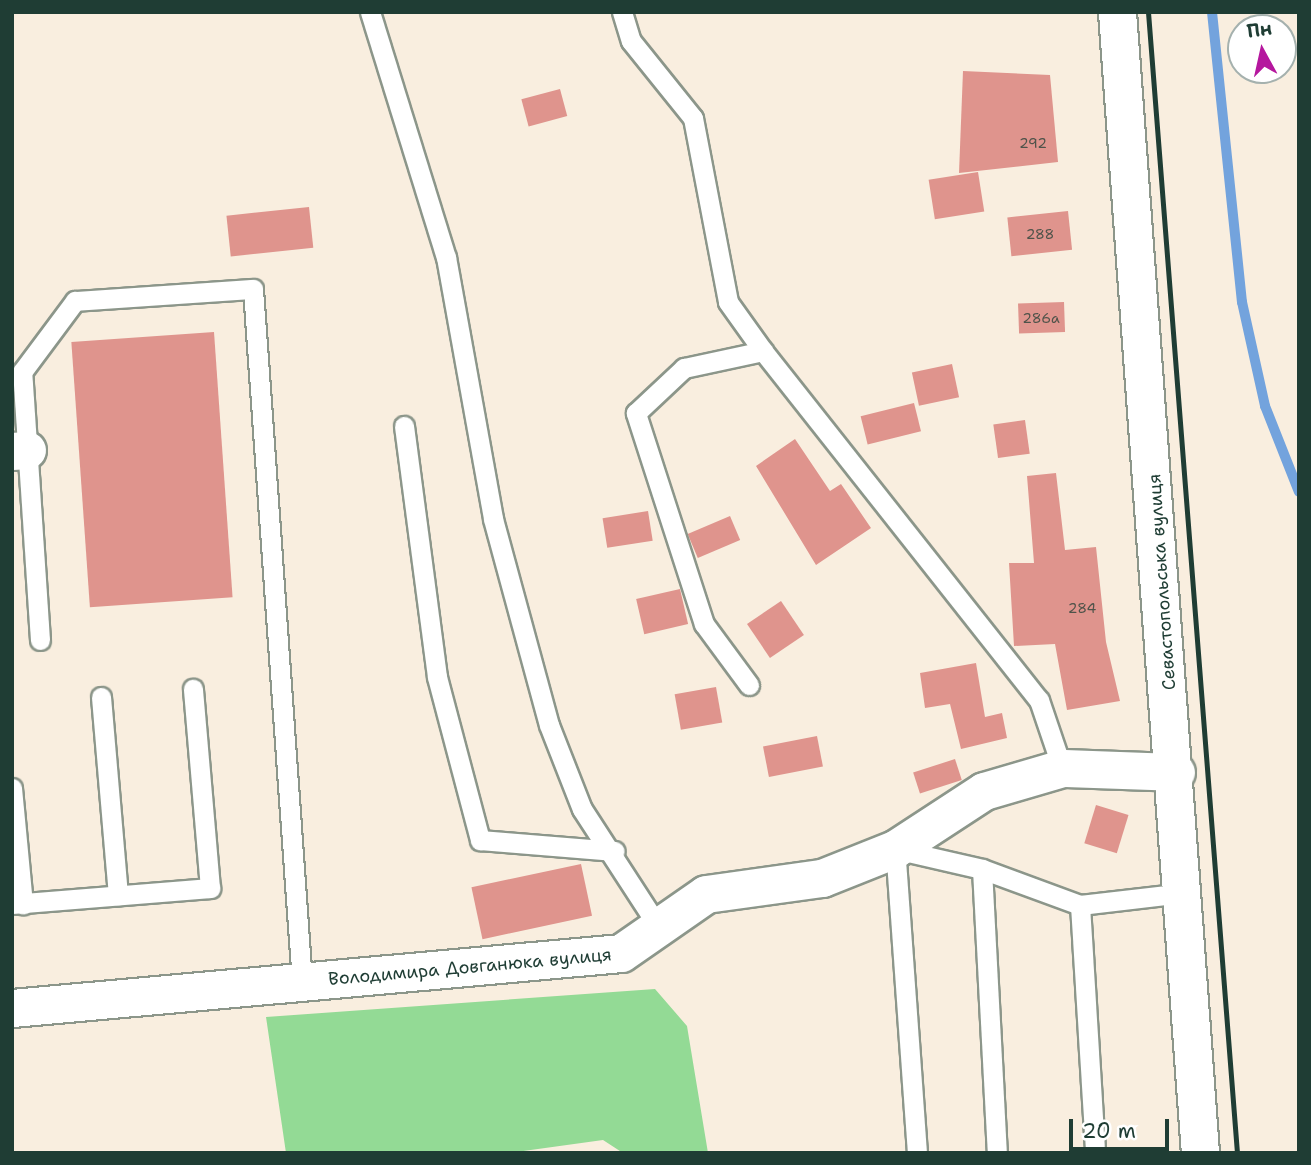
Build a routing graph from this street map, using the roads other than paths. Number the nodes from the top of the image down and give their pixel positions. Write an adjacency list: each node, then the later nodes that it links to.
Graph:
1 (370, 12): 15 (lane)
2 (622, 12): 4 (lane)
3 (1117, 12): 12 (street, Севастопольська вулиця)
4 (763, 351): 8 (lane); 11 (lane)
5 (404, 426): 15 (lane)
6 (20, 451): 7 (lane); 22 (lane)
7 (40, 640)
8 (749, 685)
9 (193, 689): 18 (lane)
10 (101, 697): 18 (lane)
11 (1062, 768): 12 (street, Володимира Довганюка вулиця); 14 (street, Володимира Довганюка вулиця)
12 (1176, 772): 17 (street, Севастопольська вулиця)
13 (12, 788): 19 (lane)
14 (895, 849): 16 (lane); 21 (street, Володимира Довганюка вулиця); 24 (lane)
15 (615, 851): 21 (lane)
16 (982, 869): 20 (lane); 25 (lane)
17 (1184, 893): 20 (lane); 27 (street, Севастопольська вулиця)
18 (118, 895): 19 (lane)
19 (18, 904)
20 (1080, 905): 26 (lane)
21 (656, 923): 22 (street, Володимира Довганюка вулиця)
22 (302, 982): 23 (street, Володимира Довганюка вулиця)
23 (12, 1008)
24 (917, 1153)
25 (997, 1153)
26 (1096, 1153)
27 (1200, 1153)

